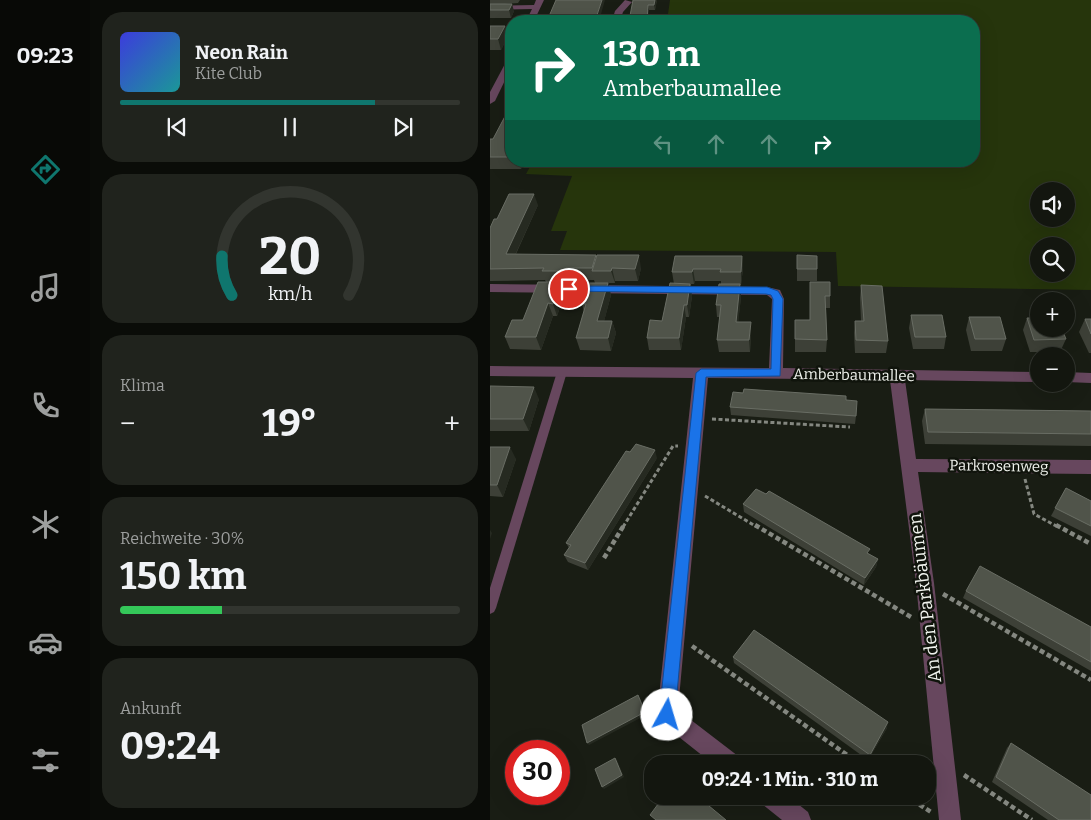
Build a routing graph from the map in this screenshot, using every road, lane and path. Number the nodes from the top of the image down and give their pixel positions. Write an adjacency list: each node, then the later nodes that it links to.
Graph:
1 (628, 2): 4 (street)
2 (538, 4): 3 (street)
3 (490, 8)
4 (618, 15)
5 (505, 73): 6 (street)
6 (490, 101)
7 (490, 288): 11 (street)
8 (490, 372): 9 (street, Amberbaumallee)
9 (562, 372): 10 (street, Amberbaumallee); 26 (lane)
10 (701, 373): 11 (street, Amberbaumallee); 16 (street)
11 (776, 373): 12 (street, Amberbaumallee)
12 (897, 376): 13 (street, Amberbaumallee); 19 (street, An den Parkbäumen)
13 (1030, 377)
14 (1075, 377): 15 (street)
15 (1091, 378)
16 (697, 418): 17 (path); 18 (street)
17 (850, 427)
18 (694, 447): 22 (street); 24 (path)
19 (908, 465): 20 (street, Parkrosenweg); 25 (street, An den Parkbäumen)
20 (1022, 466): 21 (street, Parkrosenweg); 23 (path)
21 (1091, 467)
22 (690, 487): 27 (path); 28 (street)
23 (1091, 544)
24 (604, 558)
25 (925, 583): 27 (street, An den Parkbäumen); 29 (path)
26 (490, 608)
27 (929, 628): 32 (street, An den Parkbäumen)
28 (675, 634): 30 (street); 31 (path)
29 (1091, 680)
30 (718, 755)
31 (847, 755)
32 (944, 762): 35 (street, An den Parkbäumen); 37 (path)
33 (781, 805): 36 (street)
34 (921, 805): 35 (path)
35 (943, 818)
36 (800, 820)
37 (1032, 820)

